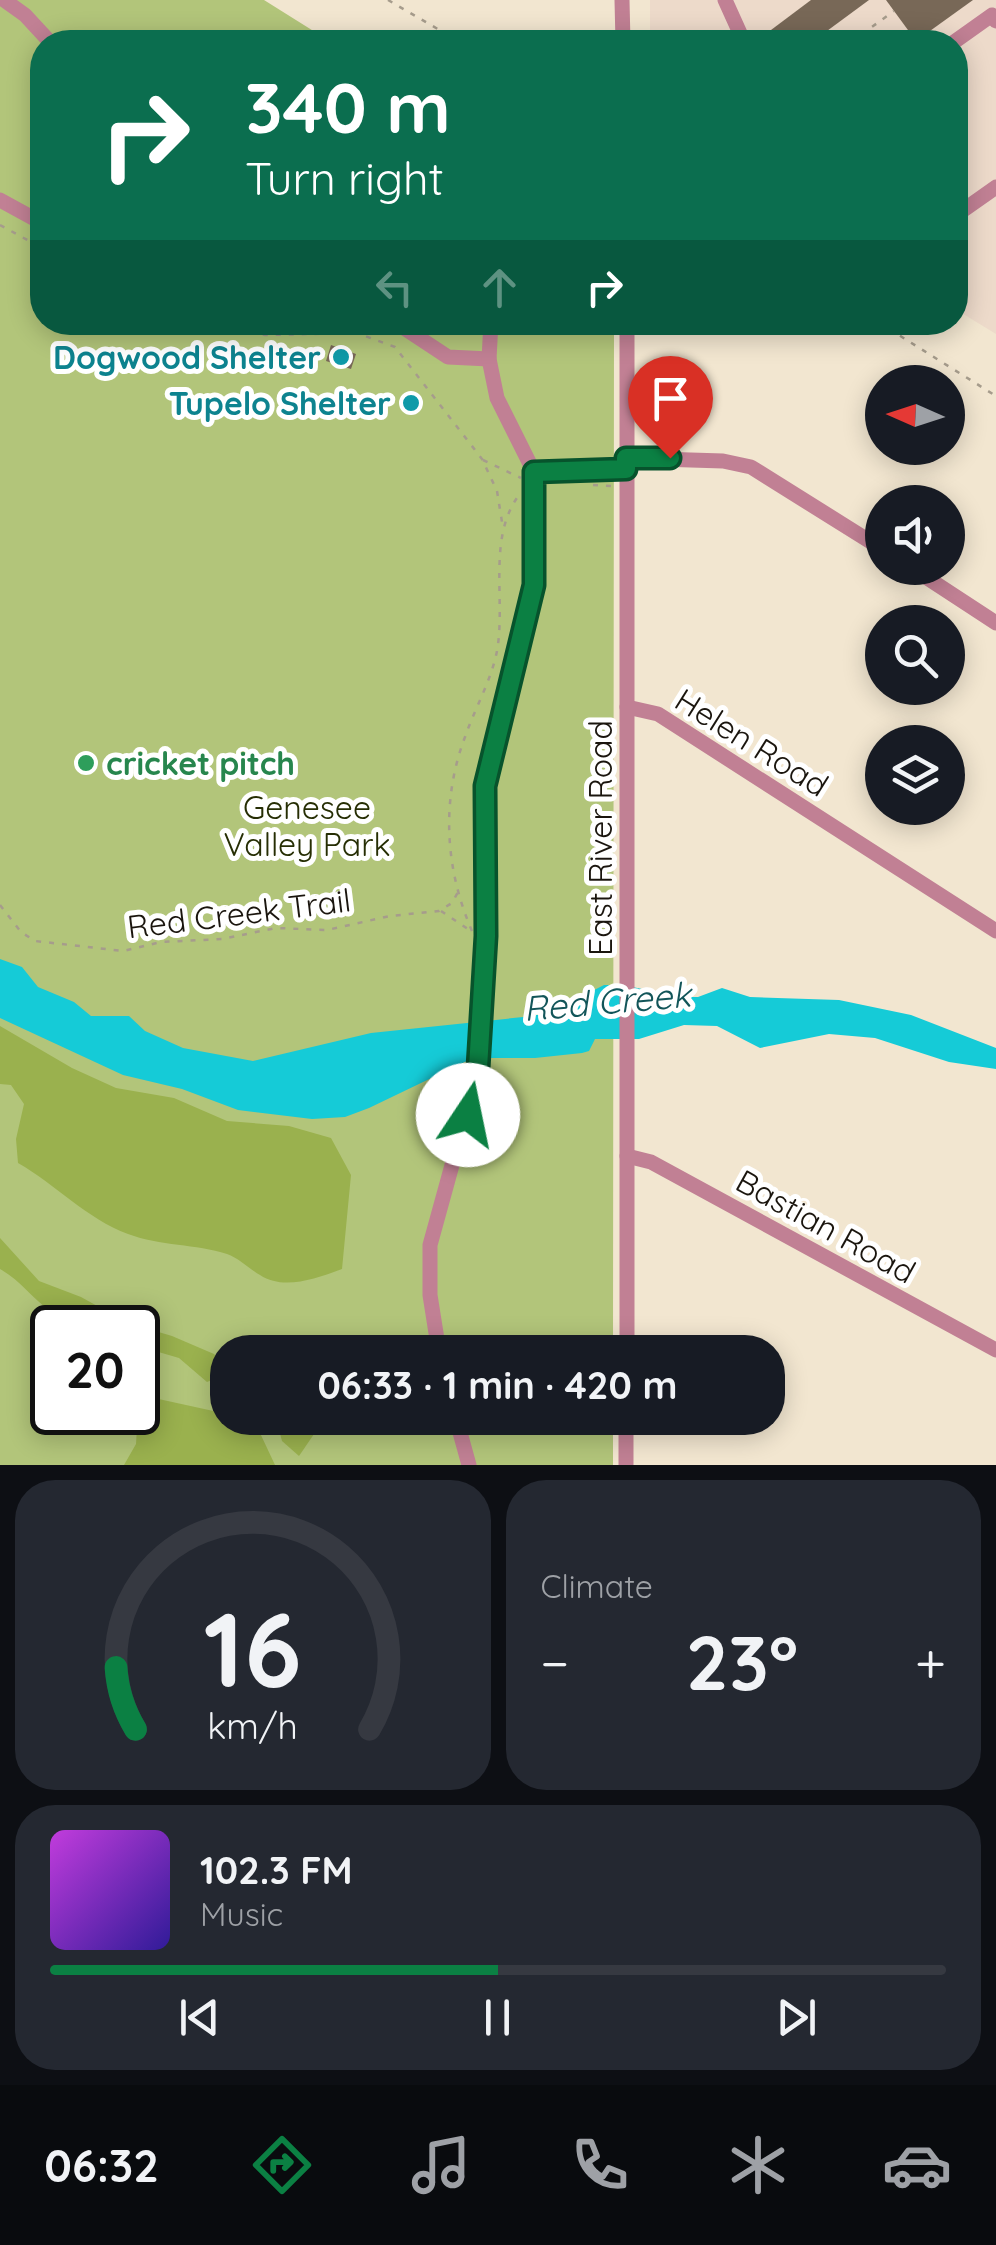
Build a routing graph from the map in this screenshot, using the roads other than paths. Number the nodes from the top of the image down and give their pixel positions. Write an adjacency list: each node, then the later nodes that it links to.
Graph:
1 (4, 0): 5 (street)
2 (622, 0): 6 (street)
3 (725, 0): 7 (street)
4 (996, 21): 8 (street)
5 (38, 30)
6 (623, 30)
7 (739, 30)
8 (968, 32)
9 (996, 186): 11 (street)
10 (0, 200): 12 (street)
11 (968, 206)
12 (30, 216)
13 (415, 335): 16 (street)
14 (490, 335): 16 (street)
15 (627, 335): 17 (street, East River Road)
16 (489, 359): 18 (street)
17 (626, 463): 18 (street); 19 (street); 22 (street, East River Road)
18 (534, 478): 25 (street)
19 (865, 538)
20 (938, 585): 21 (street)
21 (996, 623)
22 (626, 707): 23 (street, Helen Road); 24 (street, East River Road)
23 (996, 931)
24 (627, 1156): 26 (street, East River Road); 27 (street, Bastian Road)
25 (436, 1335)
26 (626, 1335)
27 (996, 1350)
28 (461, 1435): 30 (street)
29 (626, 1435): 31 (street)
30 (469, 1465)
31 (626, 1465)

